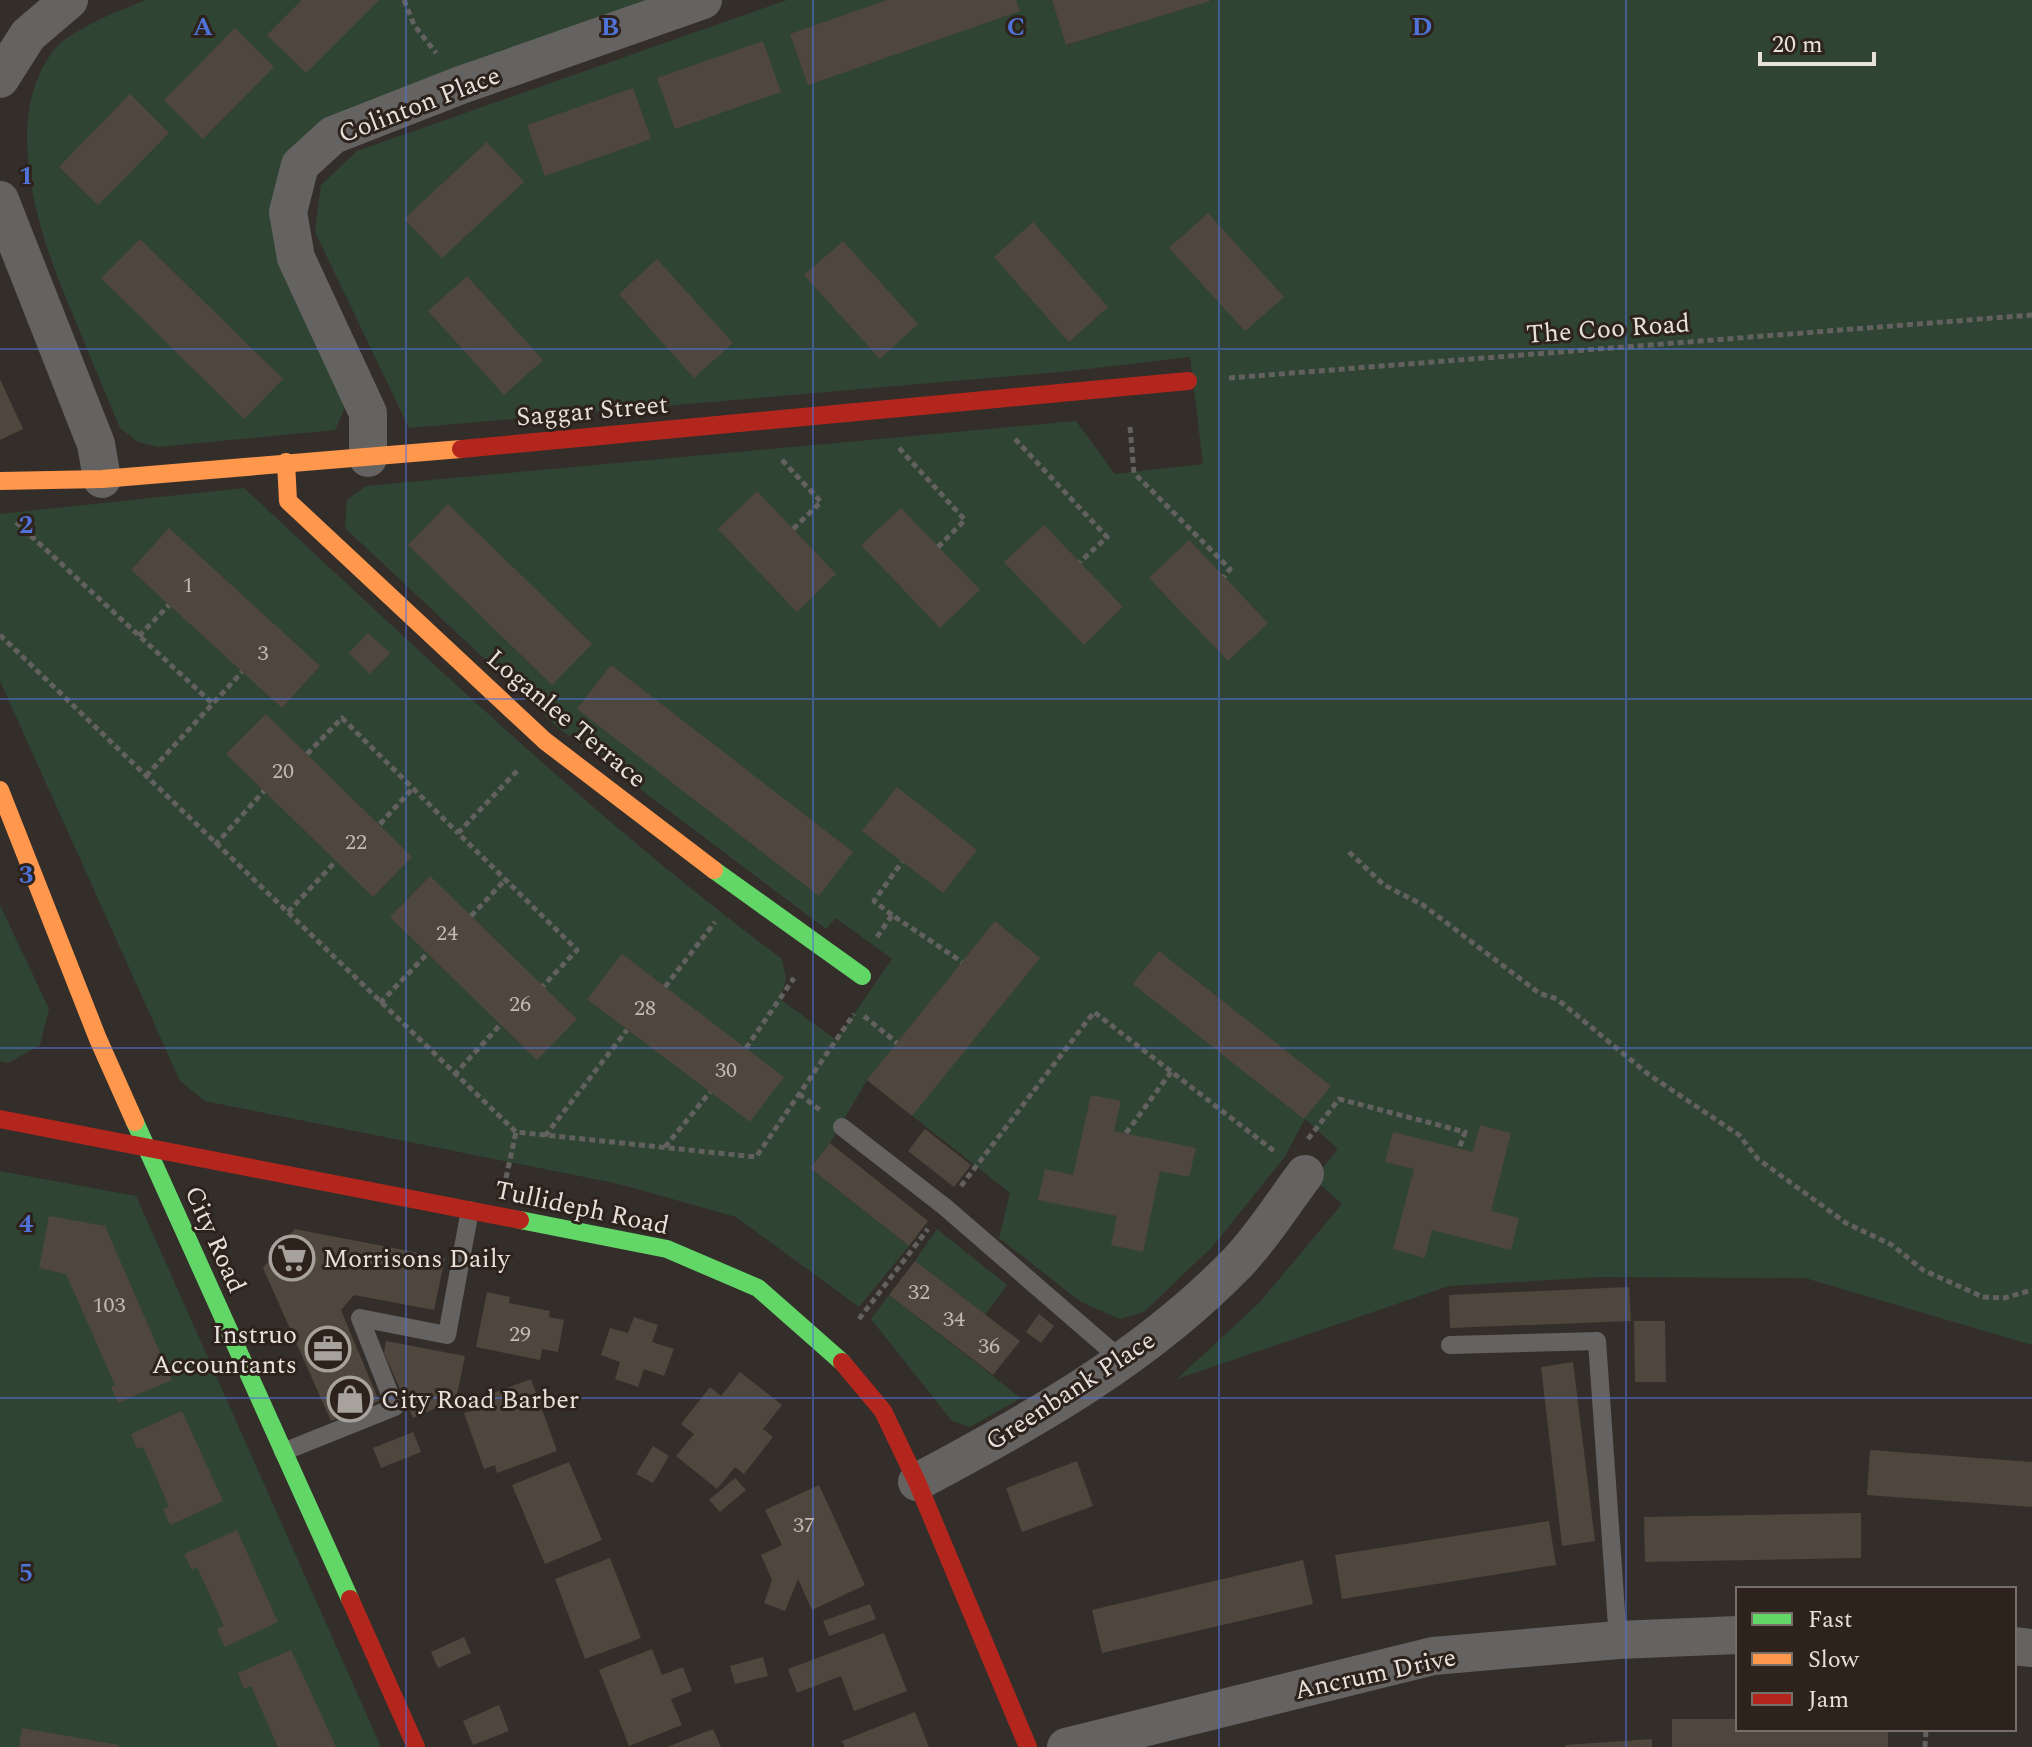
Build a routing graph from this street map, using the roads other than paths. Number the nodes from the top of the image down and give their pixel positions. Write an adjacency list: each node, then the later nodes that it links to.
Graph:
1 (69, 0): 3 (street)
2 (703, 0): 6 (street, Colinton Place)
3 (0, 79)
4 (0, 200): 8 (street)
5 (1188, 381): 6 (street, Saggar Street)
6 (368, 458): 7 (street, Saggar Street)
7 (286, 462): 8 (street, Saggar Street); 11 (street, Loganlee Terrace)
8 (102, 479): 9 (street, Saggar Street)
9 (0, 481)
10 (0, 790): 14 (street, City Road)
11 (858, 973)
12 (0, 1119): 14 (street, Tullideph Road)
13 (842, 1127): 18 (lane)
14 (145, 1145): 16 (street, Tullideph Road); 19 (street, City Road)
15 (1297, 1168): 18 (street, Greenbank Place)
16 (470, 1210): 19 (lane); 20 (street, Tullideph Road)
17 (1450, 1345): 22 (lane)
18 (1124, 1362): 20 (street, Greenbank Place)
19 (283, 1452): 23 (street, City Road)
20 (917, 1482): 24 (street, Tullideph Road)
21 (1736, 1635): 22 (street, Ancrum Drive)
22 (1618, 1640): 25 (street, Ancrum Drive)
23 (416, 1747)
24 (1028, 1747)
25 (1066, 1747)

